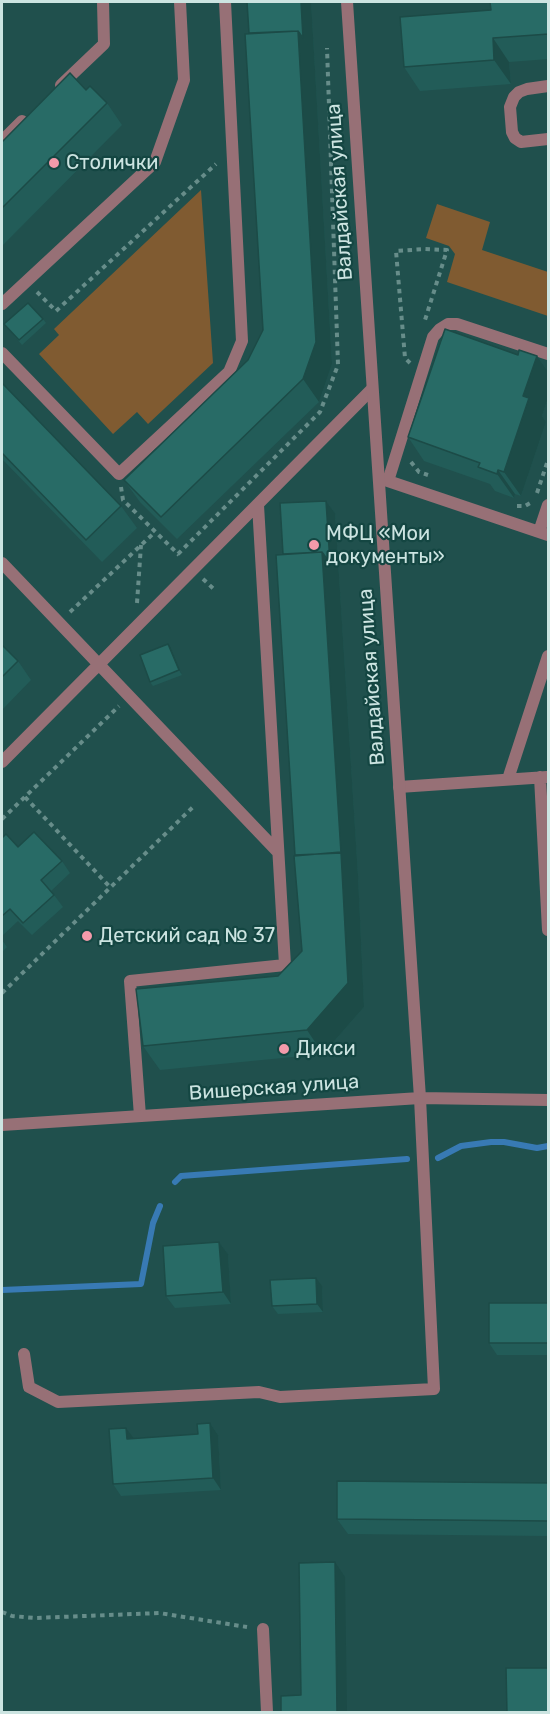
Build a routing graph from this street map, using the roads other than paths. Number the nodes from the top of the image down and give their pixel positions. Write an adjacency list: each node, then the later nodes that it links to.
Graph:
1 (103, 2): 6 (street)
2 (180, 2): 10 (street)
3 (225, 2): 11 (street)
4 (347, 2): 13 (street, Валдайская улица)
5 (549, 86): 8 (street)
6 (53, 92)
7 (36, 109): 9 (street)
8 (549, 139)
9 (2, 141)
10 (2, 304)
11 (2, 353)
12 (549, 354): 14 (street)
13 (372, 389): 14 (street, Валдайская улица); 15 (street)
14 (383, 479): 17 (street); 24 (street, Валдайская улица)
15 (258, 505): 20 (street); 25 (street)
16 (549, 505): 17 (street)
17 (544, 534)
18 (4, 572): 20 (street)
19 (549, 656): 23 (street)
20 (99, 665): 21 (street); 25 (street)
21 (2, 762)
22 (544, 777): 23 (street); 26 (street)
23 (508, 779): 24 (street)
24 (399, 787): 27 (street, Валдайская улица)
25 (277, 851): 29 (street)
26 (549, 930)
27 (420, 1098): 28 (street, Вишерская улица); 29 (street, Вишерская улица); 31 (street, Валдайская улица)
28 (549, 1100)
29 (140, 1116): 30 (street, Вишерская улица)
30 (2, 1125)
31 (24, 1354)
32 (263, 1629): 33 (street)
33 (267, 1713)

